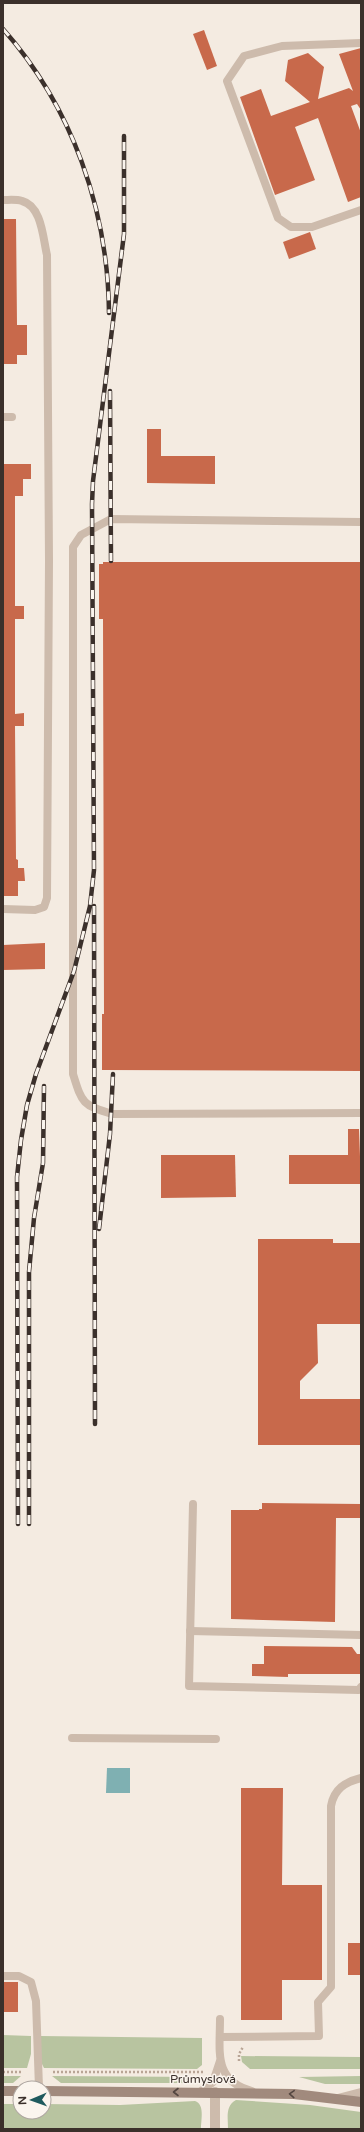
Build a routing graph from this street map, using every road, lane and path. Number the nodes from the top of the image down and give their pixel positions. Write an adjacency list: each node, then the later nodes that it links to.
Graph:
1 (361, 43): 3 (lane)
2 (3, 200): 5 (lane)
3 (361, 210)
4 (361, 522): 6 (lane)
5 (3, 909)
6 (361, 1113)
7 (193, 1504): 8 (lane)
8 (190, 1631): 9 (lane); 10 (lane)
9 (361, 1635)
10 (361, 1687)
11 (72, 1738): 12 (lane)
12 (216, 1739)
13 (361, 1778): 16 (lane)
14 (3, 1976): 22 (lane)
15 (220, 2019): 16 (lane)
16 (220, 2037): 17 (lane)
17 (220, 2061): 24 (lane); 26 (lane)
18 (207, 2069): 21 (path)
19 (3, 2072): 20 (path)
20 (23, 2072)
21 (53, 2072)
22 (39, 2080)
23 (52, 2091): 24 (main road, Průmyslová, one-way to 23)
24 (200, 2092): 25 (main road, Průmyslová)
25 (215, 2092): 26 (main road, Průmyslová); 30 (street)
26 (262, 2093): 28 (main road, Průmyslová, one-way to 26)
27 (361, 2093): 28 (street)
28 (338, 2099): 29 (main road, Průmyslová)
29 (361, 2102)
30 (215, 2129)

